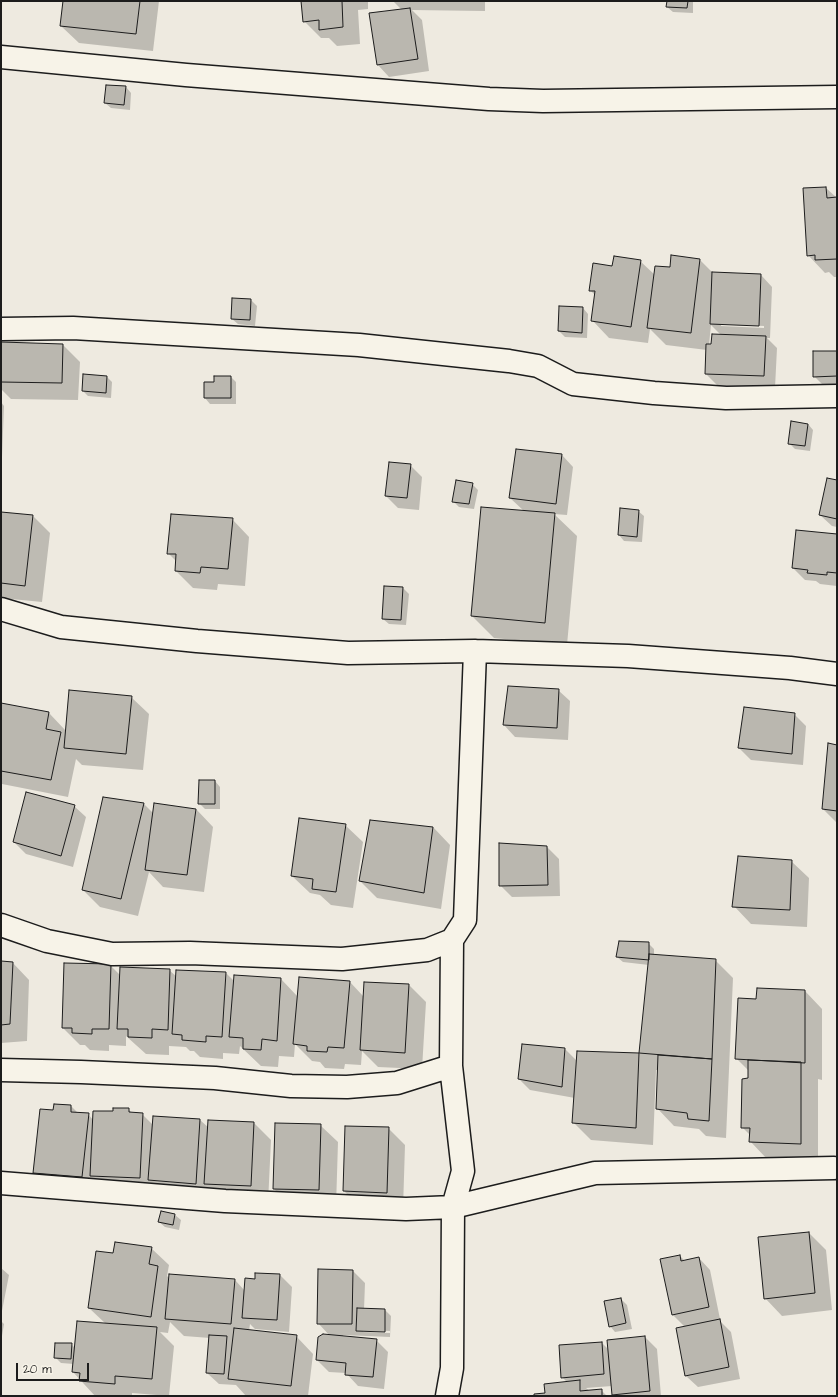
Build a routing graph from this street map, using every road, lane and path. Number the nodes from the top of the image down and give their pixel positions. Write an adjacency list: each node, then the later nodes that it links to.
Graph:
1 (1, 57): 2 (street)
2 (837, 97)
3 (1, 329): 4 (street)
4 (837, 396)
5 (1, 609): 6 (street)
6 (475, 651): 7 (street); 9 (street)
7 (837, 674)
8 (1, 925): 9 (street)
9 (452, 940): 10 (street)
10 (451, 1066): 11 (street); 14 (street)
11 (1, 1070)
12 (834, 1168): 14 (street)
13 (1, 1183): 14 (street)
14 (453, 1207): 15 (street)
15 (447, 1396)

